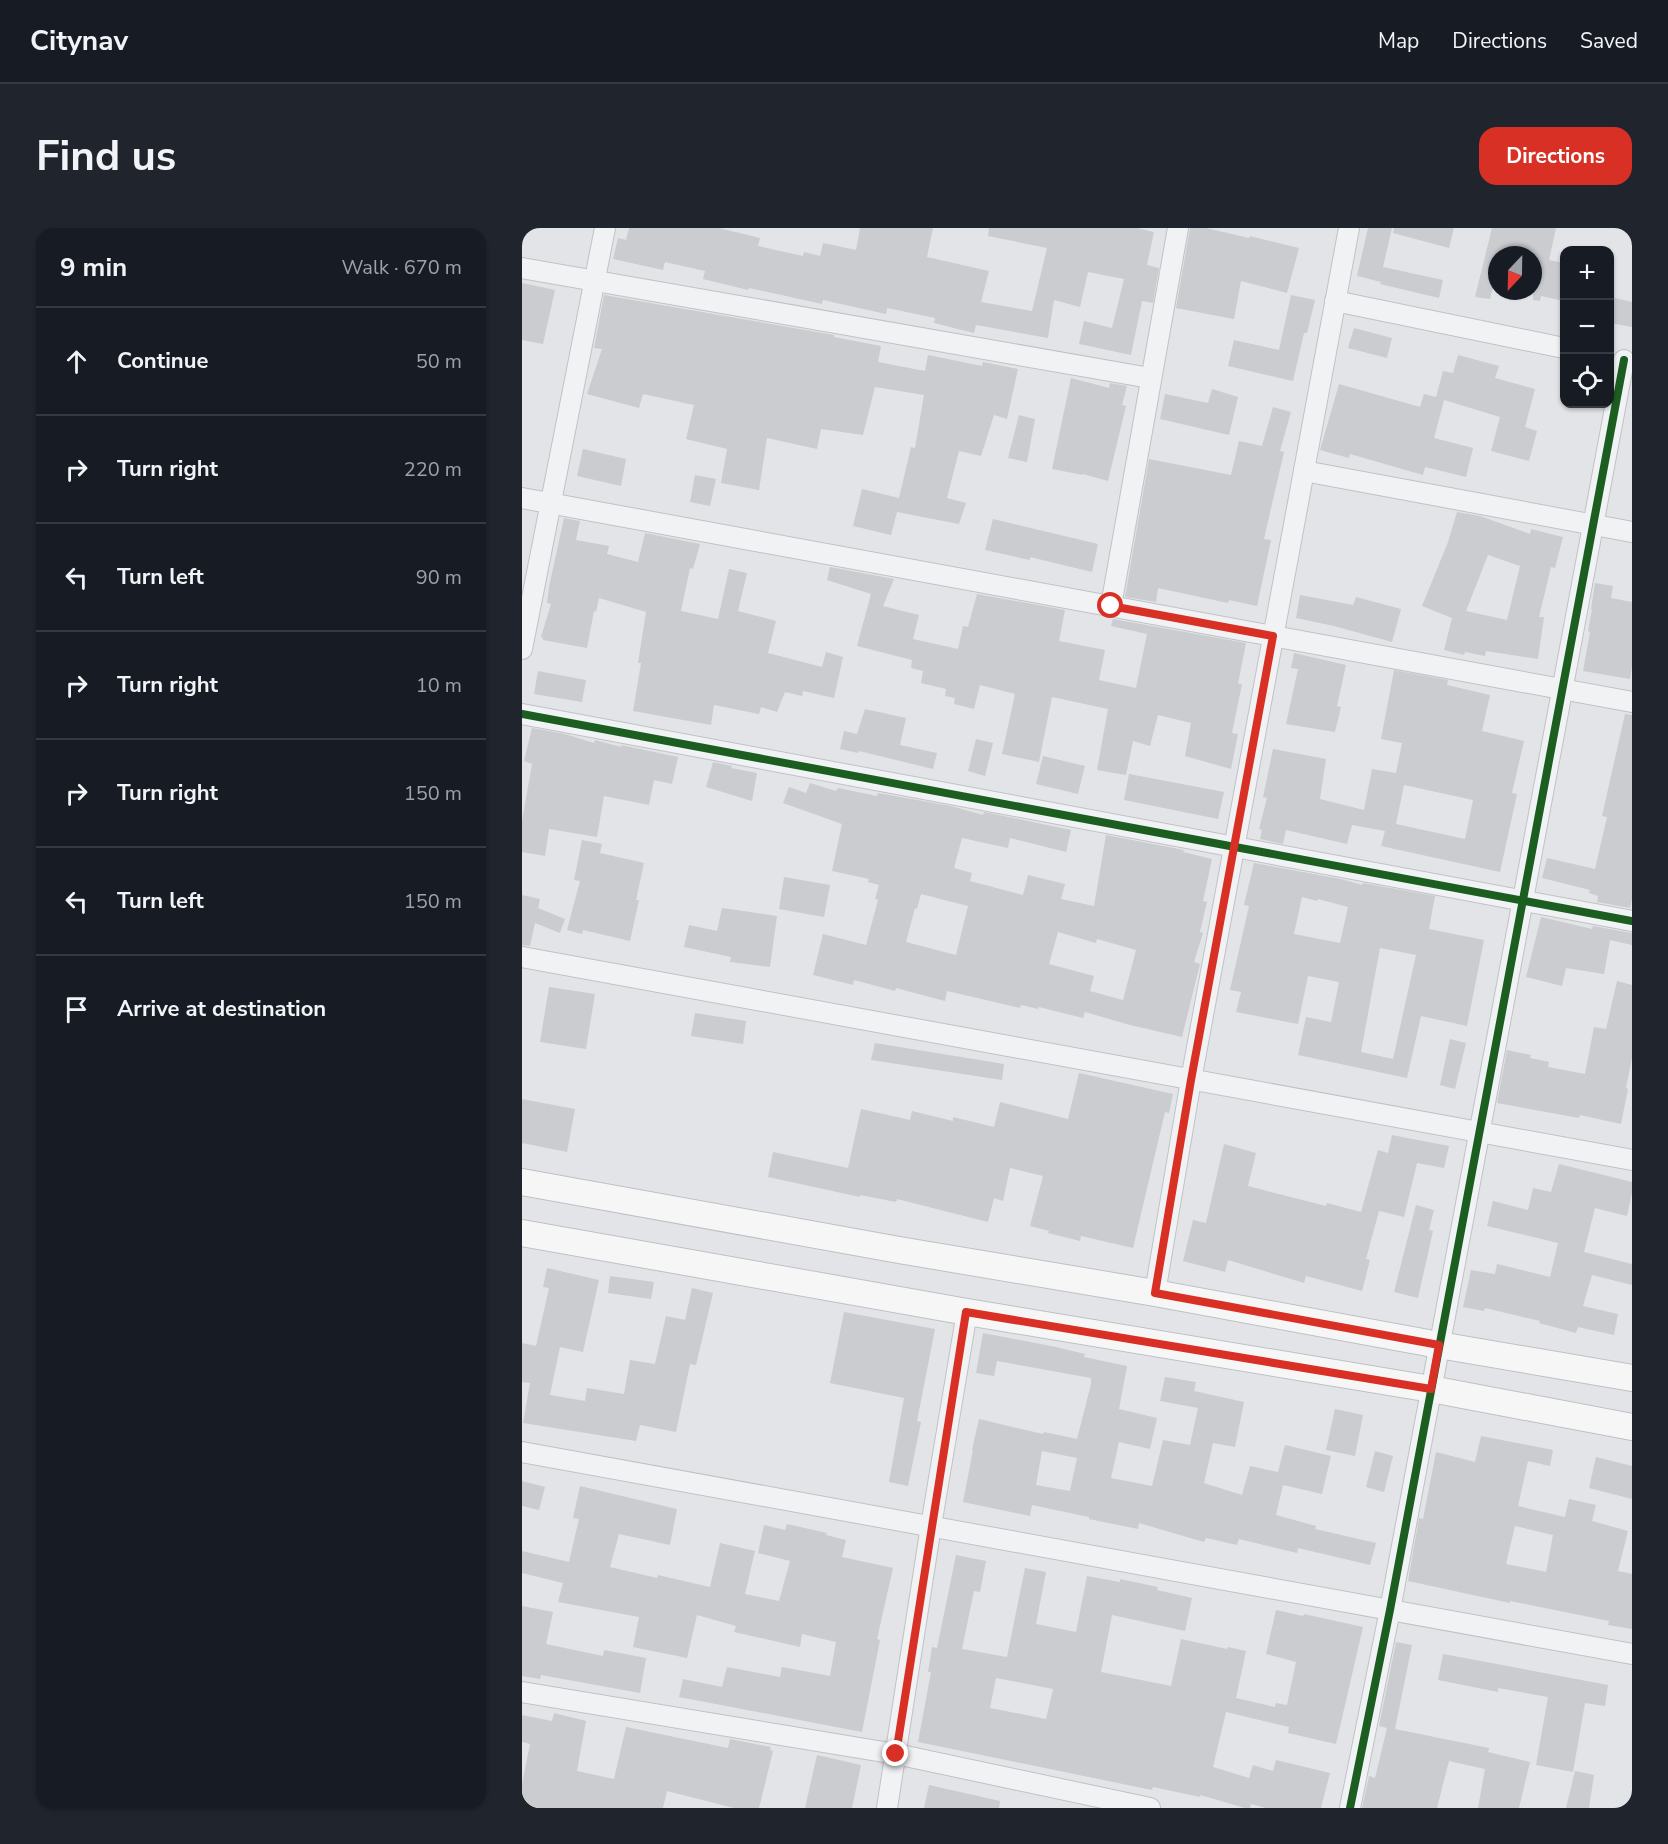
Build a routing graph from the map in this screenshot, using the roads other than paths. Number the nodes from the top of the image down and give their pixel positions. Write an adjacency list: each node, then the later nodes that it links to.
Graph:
1 (605, 228): 5 (street)
2 (1178, 228): 9 (street)
3 (1348, 228): 6 (street)
4 (522, 268): 5 (street)
5 (594, 281): 9 (street); 12 (street)
6 (1335, 302): 7 (street); 10 (street)
7 (1560, 347)
8 (1622, 360): 13 (street)
9 (1150, 378): 15 (street)
10 (1304, 471): 13 (street); 16 (street)
11 (522, 498): 12 (street)
12 (551, 504): 15 (street); 17 (street)
13 (1593, 525): 14 (street); 18 (street)
14 (1632, 532)
15 (1111, 606): 16 (street)
16 (1273, 636): 18 (street); 21 (street)
17 (522, 649)
18 (1562, 689): 19 (street); 22 (street)
19 (1632, 702)
20 (522, 714): 21 (street)
21 (1234, 847): 22 (street); 25 (street)
22 (1522, 901): 23 (street); 26 (street)
23 (1632, 921)
24 (522, 957): 25 (street)
25 (1191, 1080): 26 (street); 30 (street)
26 (1479, 1132): 27 (street); 32 (street)
27 (1632, 1160)
28 (522, 1182): 30 (main road)
29 (522, 1233): 31 (main road)
30 (1155, 1293): 32 (main road)
31 (966, 1312): 34 (main road); 37 (street)
32 (1439, 1345): 33 (main road); 34 (street)
33 (1632, 1378)
34 (1431, 1389): 35 (main road); 38 (street)
35 (1632, 1427)
36 (522, 1452): 37 (street)
37 (931, 1526): 38 (street); 41 (street)
38 (1389, 1610): 39 (street); 44 (street)
39 (1632, 1654)
40 (522, 1692): 41 (street)
41 (896, 1754): 42 (street); 43 (street)
42 (887, 1808)
43 (1150, 1808)
44 (1350, 1808)

